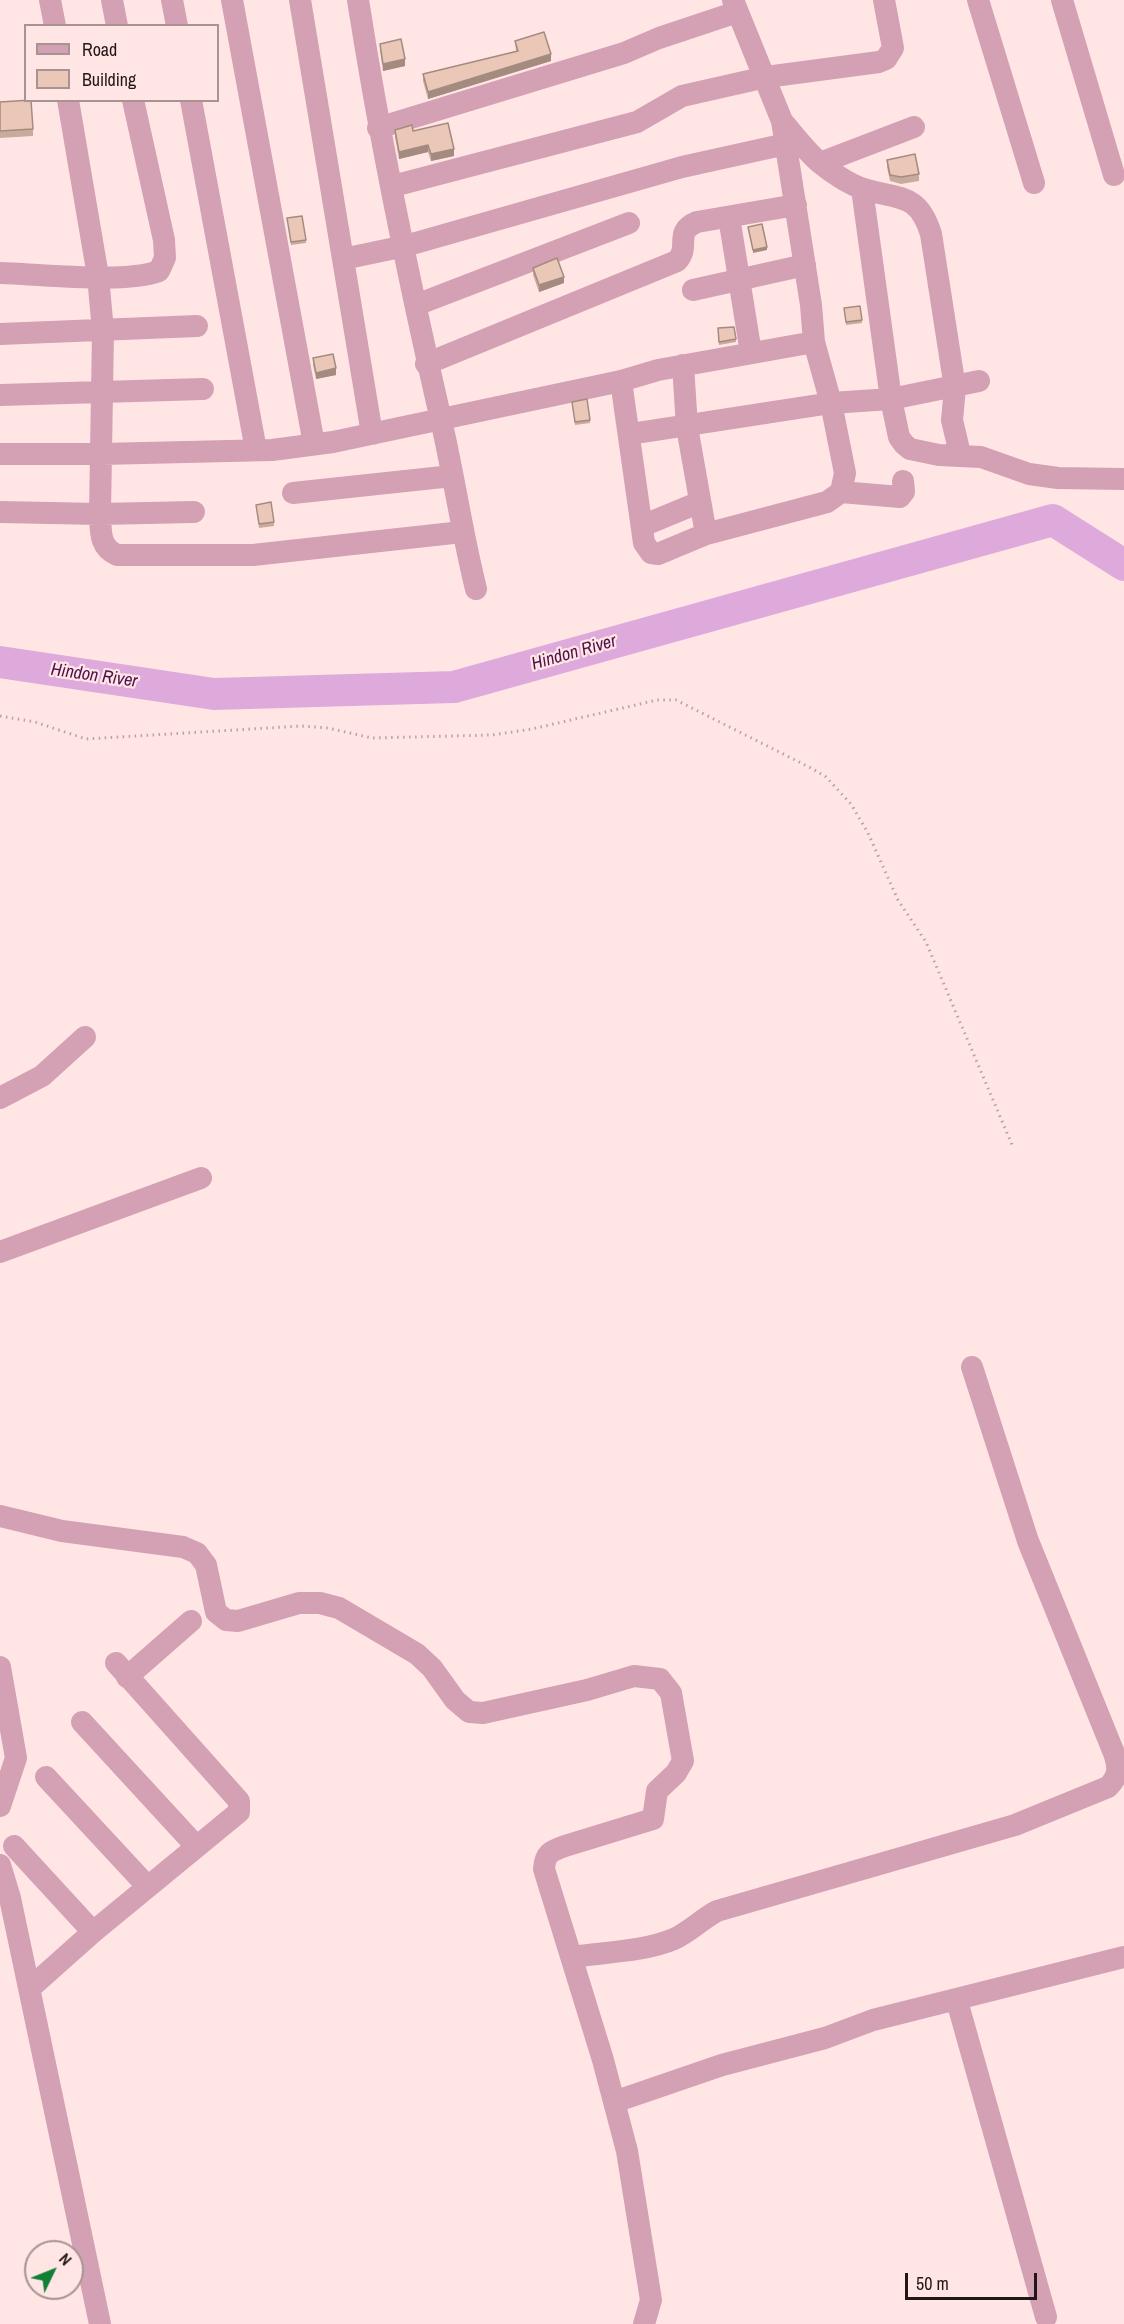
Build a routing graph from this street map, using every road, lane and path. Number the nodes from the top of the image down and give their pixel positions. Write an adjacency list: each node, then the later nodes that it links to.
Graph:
1 (50, 0): 11 (street)
2 (112, 0): 12 (street)
3 (172, 0): 13 (street)
4 (232, 0): 57 (street)
5 (300, 0): 31 (street)
6 (358, 0): 20 (street)
7 (884, 0): 14 (street)
8 (978, 0): 24 (street)
9 (1062, 0): 23 (street)
10 (735, 6): 14 (street); 20 (street)
11 (55, 24)
12 (117, 24)
13 (177, 24)
14 (766, 77): 18 (street); 25 (street)
15 (68, 102): 34 (street)
16 (133, 102): 34 (street)
17 (191, 102): 58 (street)
18 (782, 121): 21 (street); 22 (street)
19 (914, 127): 22 (street)
20 (378, 128): 25 (street)
21 (786, 144): 27 (street); 30 (street)
22 (820, 163): 26 (street)
23 (1114, 175)
24 (1034, 183)
25 (393, 186): 30 (street)
26 (862, 189): 47 (street); 51 (street)
27 (796, 206): 28 (street); 32 (street)
28 (729, 217): 35 (street); 43 (street)
29 (629, 223): 37 (street)
30 (405, 246): 31 (street); 37 (street)
31 (343, 259): 55 (street)
32 (805, 265): 35 (street); 41 (street)
33 (0, 273): 34 (street)
34 (98, 276): 39 (street)
35 (740, 280): 36 (street); 42 (street)
36 (693, 290)
37 (416, 305): 43 (street)
38 (197, 326): 39 (street)
39 (103, 331): 40 (street); 49 (street)
40 (0, 334)
41 (814, 342): 42 (street); 52 (street)
42 (751, 353): 44 (street)
43 (426, 364): 53 (street)
44 (683, 365): 45 (street); 54 (street)
45 (621, 381): 53 (street); 56 (street)
46 (979, 381): 47 (street)
47 (955, 388): 51 (street); 61 (street)
48 (203, 389): 49 (street)
49 (103, 390): 50 (street); 60 (street)
50 (0, 395)
51 (891, 399): 52 (street); 61 (street)
52 (831, 403): 54 (street); 65 (street)
53 (441, 420): 55 (street); 62 (street)
54 (687, 427): 56 (street); 67 (street)
55 (372, 434): 57 (street)
56 (630, 434): 71 (street)
57 (314, 444): 58 (street)
58 (256, 450): 60 (street)
59 (0, 454): 60 (street)
60 (101, 454): 70 (street)
61 (960, 454): 63 (street)
62 (452, 476): 66 (street); 72 (street)
63 (1124, 479)
64 (903, 481): 65 (street)
65 (841, 492): 73 (street)
66 (293, 493)
67 (700, 502): 71 (street); 73 (street)
68 (0, 512): 70 (street)
69 (194, 512): 70 (street)
70 (100, 514): 72 (street)
71 (642, 526): 73 (street)
72 (462, 532): 74 (street)
73 (706, 534)
74 (476, 589)
75 (0, 716): 78 (path)
76 (85, 1037): 77 (street)
77 (0, 1098)
78 (1013, 1147)
79 (201, 1178): 80 (street)
80 (0, 1252)
81 (972, 1367): 94 (street)
82 (0, 1516): 94 (street)
83 (191, 1621): 90 (street)
84 (0, 1667): 87 (street)
85 (82, 1722): 90 (street)
86 (46, 1777): 92 (street)
87 (6, 1779): 88 (street)
88 (0, 1806)
89 (14, 1846): 93 (street)
90 (196, 1846): 92 (street)
91 (0, 1865): 96 (street)
92 (148, 1887): 93 (street)
93 (93, 1932): 96 (street)
94 (572, 1957): 98 (street)
95 (1124, 1957): 97 (street)
96 (29, 1989): 100 (street)
97 (957, 2001): 98 (street); 99 (street)
98 (615, 2102): 101 (street)
99 (1046, 2317)
100 (100, 2324)
101 (644, 2324)

